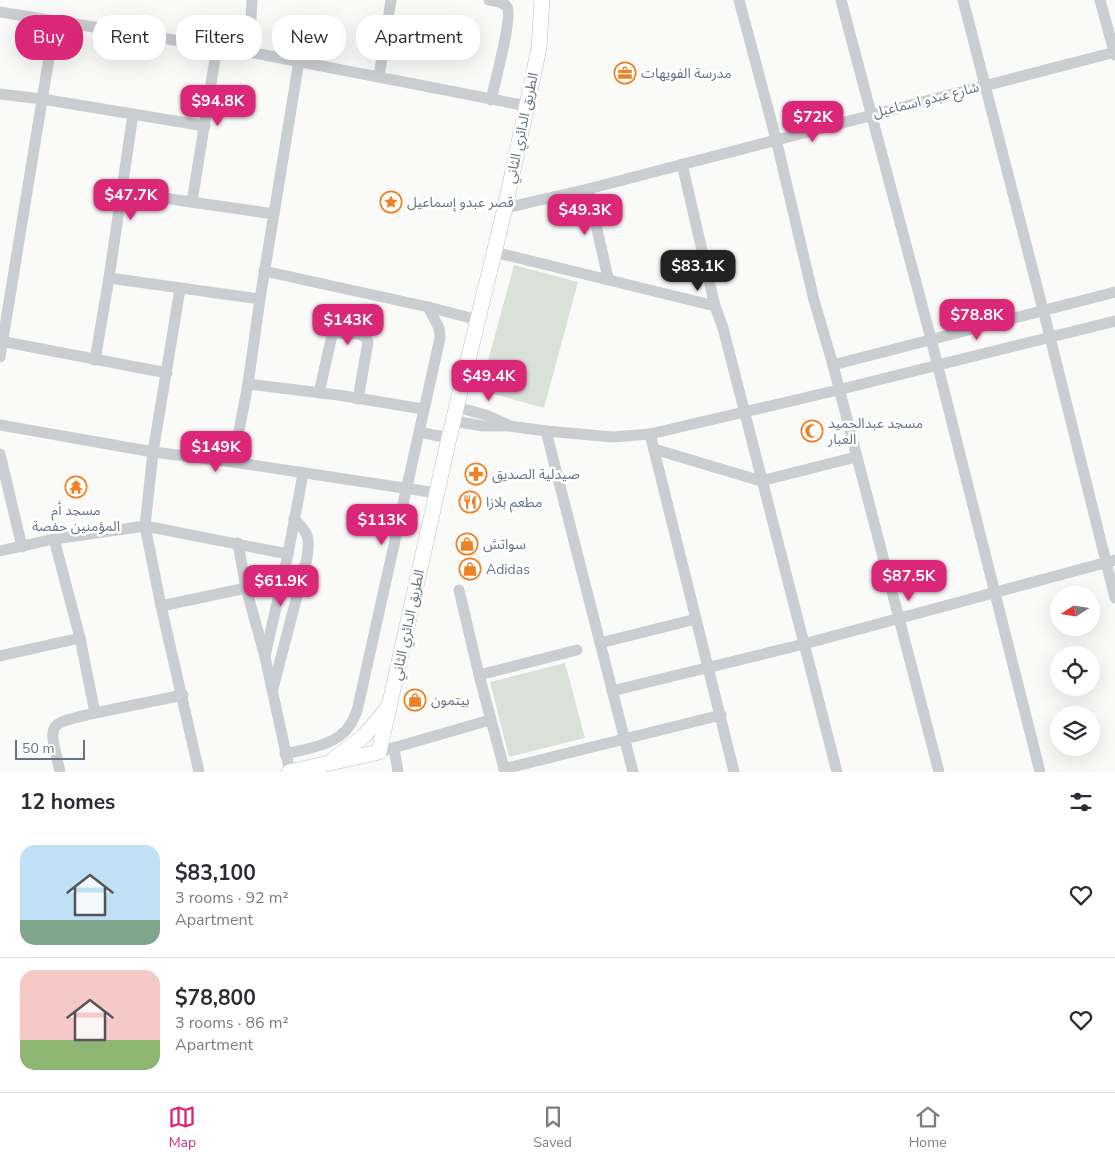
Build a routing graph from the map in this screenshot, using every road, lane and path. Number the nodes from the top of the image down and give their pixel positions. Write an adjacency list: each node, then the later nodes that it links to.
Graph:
1 (252, 0): 11 (street)
2 (391, 0): 19 (street)
3 (489, 0): 23 (street)
4 (542, 0): 24 (main road, الطريق الدائري الثاني)
5 (739, 0): 28 (street)
6 (841, 0): 26 (street)
7 (963, 0): 20 (street)
8 (1100, 0): 14 (street)
9 (0, 12): 10 (street)
10 (18, 15)
11 (251, 15)
12 (83, 25): 13 (street)
13 (176, 40)
14 (1115, 53): 20 (street, شارع عبدو اسماعيل)
15 (262, 54): 18 (street)
16 (48, 60): 22 (street)
17 (214, 60): 27 (street)
18 (298, 61): 19 (street); 34 (street)
19 (379, 76): 23 (street)
20 (986, 86): 26 (street, شارع عبدو اسماعيل); 44 (street)
21 (0, 94): 22 (street)
22 (42, 99): 25 (street); 49 (street)
23 (491, 100): 24 (street)
24 (527, 106): 33 (main road, الطريق الدائري الثاني)
25 (133, 114): 27 (street); 31 (street)
26 (871, 114): 28 (street, شارع عبدو اسماعيل); 48 (street)
27 (205, 126): 32 (street)
28 (776, 139): 29 (street, شارع عبدو اسماعيل); 53 (street)
29 (682, 164): 30 (street, شارع عبدو اسماعيل); 42 (street)
30 (588, 189): 33 (street, شارع عبدو اسماعيل); 38 (street)
31 (122, 192): 32 (street); 37 (street)
32 (192, 202): 34 (street)
33 (505, 208): 35 (main road, الطريق الدائري الثاني)
34 (274, 214): 36 (street)
35 (494, 252): 38 (street); 45 (main road, الطريق الدائري الثاني)
36 (264, 270): 41 (street); 43 (street)
37 (109, 278): 39 (street); 51 (street)
38 (608, 278): 42 (street)
39 (180, 289): 41 (street); 54 (street)
40 (1115, 292): 44 (street)
41 (260, 300): 55 (street)
42 (715, 306): 60 (street)
43 (428, 307): 45 (street); 59 (street)
44 (1043, 310): 47 (street); 48 (street)
45 (478, 320): 61 (main road, الطريق الدائري الثاني)
46 (1115, 321): 47 (street)
47 (1050, 337): 52 (street); 83 (street)
48 (931, 339): 52 (street); 53 (street)
49 (1, 342): 50 (street); 51 (street)
50 (0, 357)
51 (95, 360): 54 (street)
52 (936, 364): 56 (street); 86 (street)
53 (833, 365): 56 (street)
54 (167, 373): 68 (street)
55 (248, 384): 57 (street); 71 (street)
56 (838, 390): 60 (street); 70 (street)
57 (319, 393): 58 (street); 58 (street)
58 (358, 399): 59 (street)
59 (423, 409): 64 (street)
60 (745, 413): 65 (street); 73 (street)
61 (455, 414): 63 (street); 66 (main road, الطريق الدائري الثاني)
62 (0, 426): 68 (street)
63 (546, 431): 65 (street); 92 (street)
64 (419, 432): 66 (street); 74 (street)
65 (650, 434): 67 (street)
66 (449, 438): 75 (main road, الطريق الدائري الثاني)
67 (654, 449): 73 (street); 90 (street)
68 (153, 452): 71 (street); 77 (street)
69 (0, 454): 80 (street)
70 (856, 457): 73 (street); 89 (street)
71 (233, 462): 72 (street)
72 (303, 474): 74 (street); 76 (street)
73 (761, 481): 93 (street)
74 (408, 490): 75 (street); 108 (street)
75 (437, 493): 102 (main road, الطريق الدائري الثاني)
76 (294, 520): 82 (street); 99 (street)
77 (145, 526): 78 (street); 79 (street); 88 (street)
78 (54, 539): 80 (street); 91 (street)
79 (238, 542): 82 (street); 84 (street)
80 (22, 546): 81 (street)
81 (0, 551)
82 (288, 554): 96 (street)
83 (1111, 562): 86 (street); 87 (street)
84 (246, 588): 88 (street); 96 (street)
85 (460, 590): 98 (street)
86 (995, 592): 89 (street); 119 (street)
87 (1115, 598)
88 (161, 606): 101 (street)
89 (900, 618): 93 (street); 118 (street)
90 (696, 619): 92 (street); 97 (street)
91 (80, 638): 95 (street); 103 (street)
92 (600, 643): 100 (street)
93 (804, 644): 97 (street); 117 (street)
94 (576, 650): 98 (street)
95 (0, 656)
96 (265, 657): 99 (street)
97 (708, 666): 100 (street); 104 (street)
98 (479, 675): 105 (street)
99 (272, 691): 108 (street)
100 (612, 691): 106 (street)
101 (182, 695): 103 (street); 113 (street)
102 (390, 705): 107 (main road, الطريق الدائري الثاني); 109 (main road)
103 (95, 713): 112 (street)
104 (721, 715): 106 (street); 116 (street)
105 (490, 720): 107 (street); 111 (street)
106 (624, 738): 111 (street); 115 (street)
107 (386, 750): 109 (main road); 110 (street)
108 (285, 754): 114 (street)
109 (328, 763): 114 (main road)
110 (398, 771)
111 (504, 771)
112 (60, 772)
113 (199, 772)
114 (289, 772)
115 (633, 772)
116 (734, 772)
117 (837, 772)
118 (939, 772)
119 (1040, 772)

